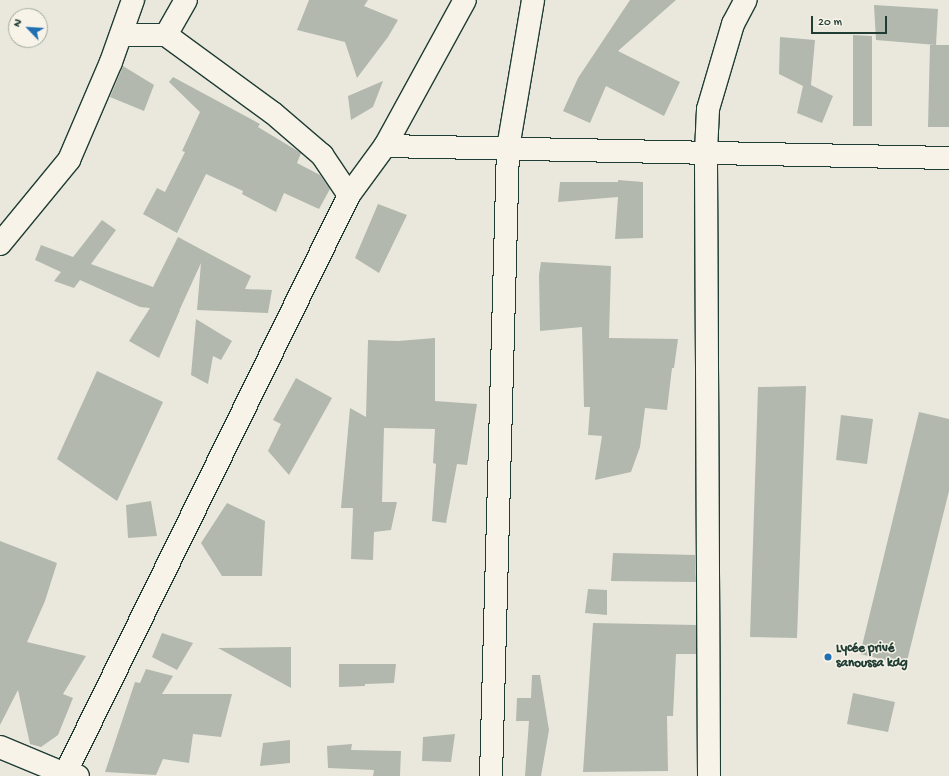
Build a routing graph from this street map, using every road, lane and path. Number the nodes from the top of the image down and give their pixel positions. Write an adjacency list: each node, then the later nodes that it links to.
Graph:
1 (133, 0): 6 (street)
2 (186, 0): 7 (street)
3 (465, 0): 8 (street)
4 (533, 0): 9 (street)
5 (746, 0): 10 (street)
6 (121, 35): 7 (street); 13 (street)
7 (166, 35): 12 (street)
8 (385, 146): 9 (street); 12 (street)
9 (508, 148): 10 (street); 16 (street)
10 (706, 152): 11 (street); 17 (street)
11 (949, 158)
12 (349, 195): 15 (street)
13 (0, 244)
14 (0, 747): 15 (street)
15 (69, 775)
16 (491, 776)
17 (708, 776)

